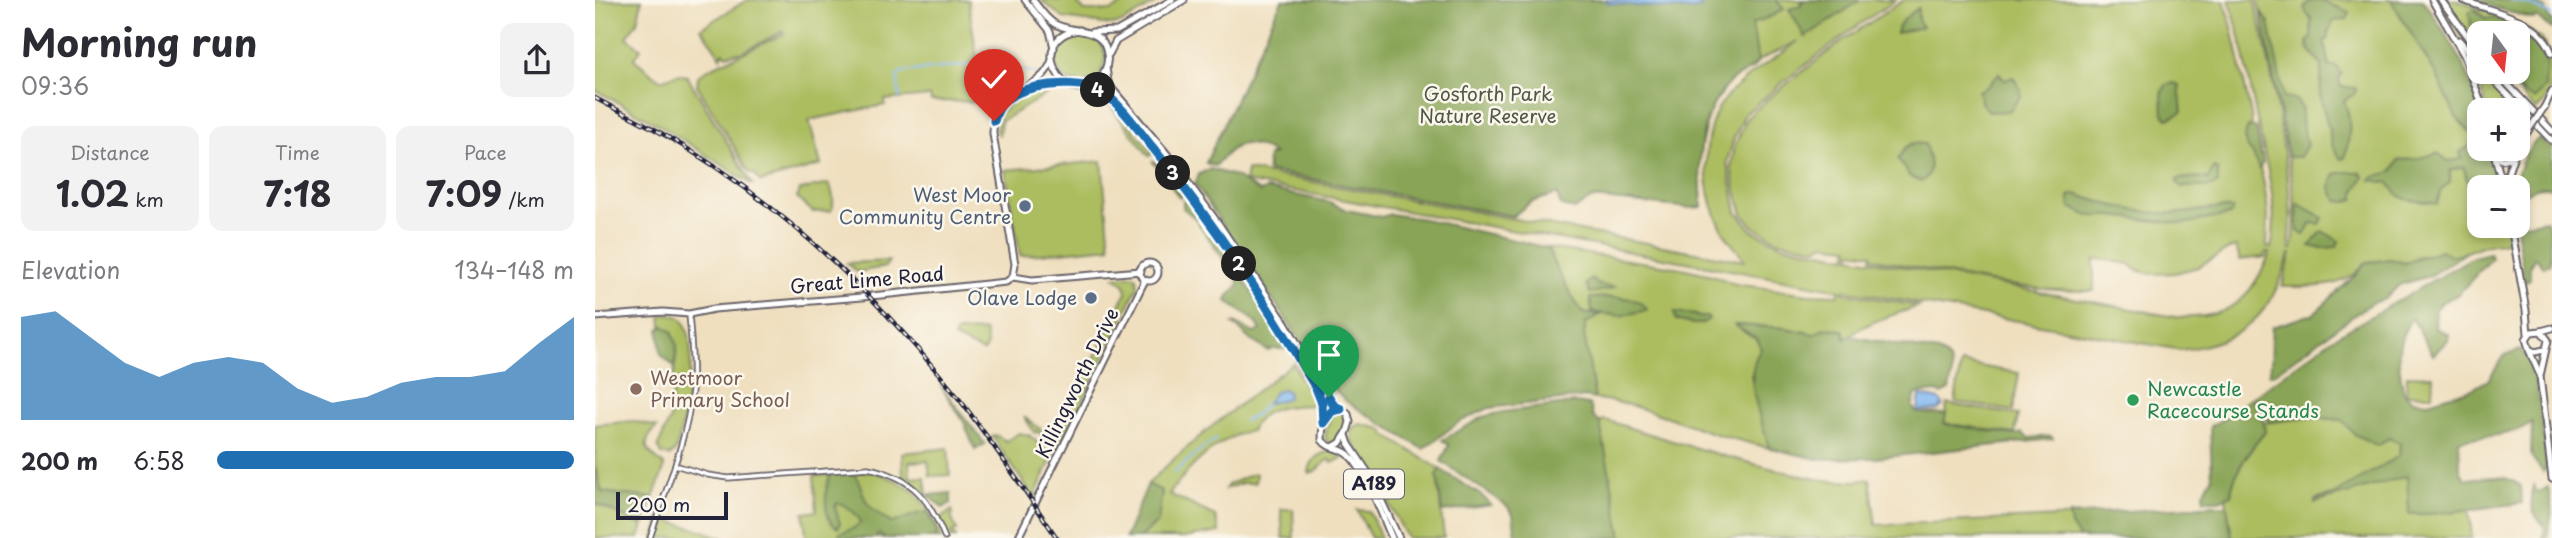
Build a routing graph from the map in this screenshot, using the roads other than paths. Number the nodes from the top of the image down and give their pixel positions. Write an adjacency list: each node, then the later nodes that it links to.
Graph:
1 (1025, 0): 12 (main road)
2 (1033, 0): 8 (main road)
3 (1172, 0): 9 (main road)
4 (1184, 0): 15 (main road)
5 (2432, 0): 10 (main road)
6 (2441, 0): 11 (main road)
7 (2463, 0): 14 (main road)
8 (1080, 30): 9 (main road); 12 (main road)
9 (1089, 32): 15 (main road)
10 (2452, 32): 13 (main road); 23 (main road)
11 (2467, 35)
12 (1053, 48): 16 (main road)
13 (2467, 49)
14 (2552, 53)
15 (1108, 58): 17 (main road)
16 (1052, 60): 20 (main road); 22 (main road)
17 (1106, 68): 20 (main road); 41 (main road)
18 (2497, 84): 26 (main road)
19 (2507, 84): 25 (main road)
20 (1077, 86): 22 (main road); 42 (main road)
21 (2552, 91): 24 (main road, bridge)
22 (1010, 96): 29 (main road)
23 (2480, 98)
24 (2530, 128)
25 (2552, 131)
26 (2552, 141)
27 (2513, 238): 31 (main road)
28 (1141, 271): 29 (main road, Great Lime Road); 30 (main road); 30 (main road)
29 (1013, 277): 32 (main road, Great Lime Road)
30 (1145, 280): 49 (main road, Killingworth Drive)
31 (2526, 310): 35 (main road); 36 (main road)
32 (689, 314): 33 (main road, Great Lime Road); 45 (street)
33 (595, 317)
34 (2552, 328): 35 (main road)
35 (2539, 330): 36 (main road); 37 (main road)
36 (2528, 334): 38 (main road)
37 (2550, 336): 39 (main road)
38 (2529, 349): 39 (main road); 40 (main road)
39 (2544, 350): 40 (main road)
40 (2540, 376): 46 (main road)
41 (1341, 409): 42 (main road); 43 (main road)
42 (1323, 423): 44 (main road)
43 (1346, 432): 44 (main road); 51 (main road, A189)
44 (1333, 447): 50 (main road, A189)
45 (675, 465): 47 (street); 48 (street)
46 (2552, 479)
47 (650, 538)
48 (945, 538)
49 (1018, 538)
50 (1392, 538)
51 (1399, 538)

